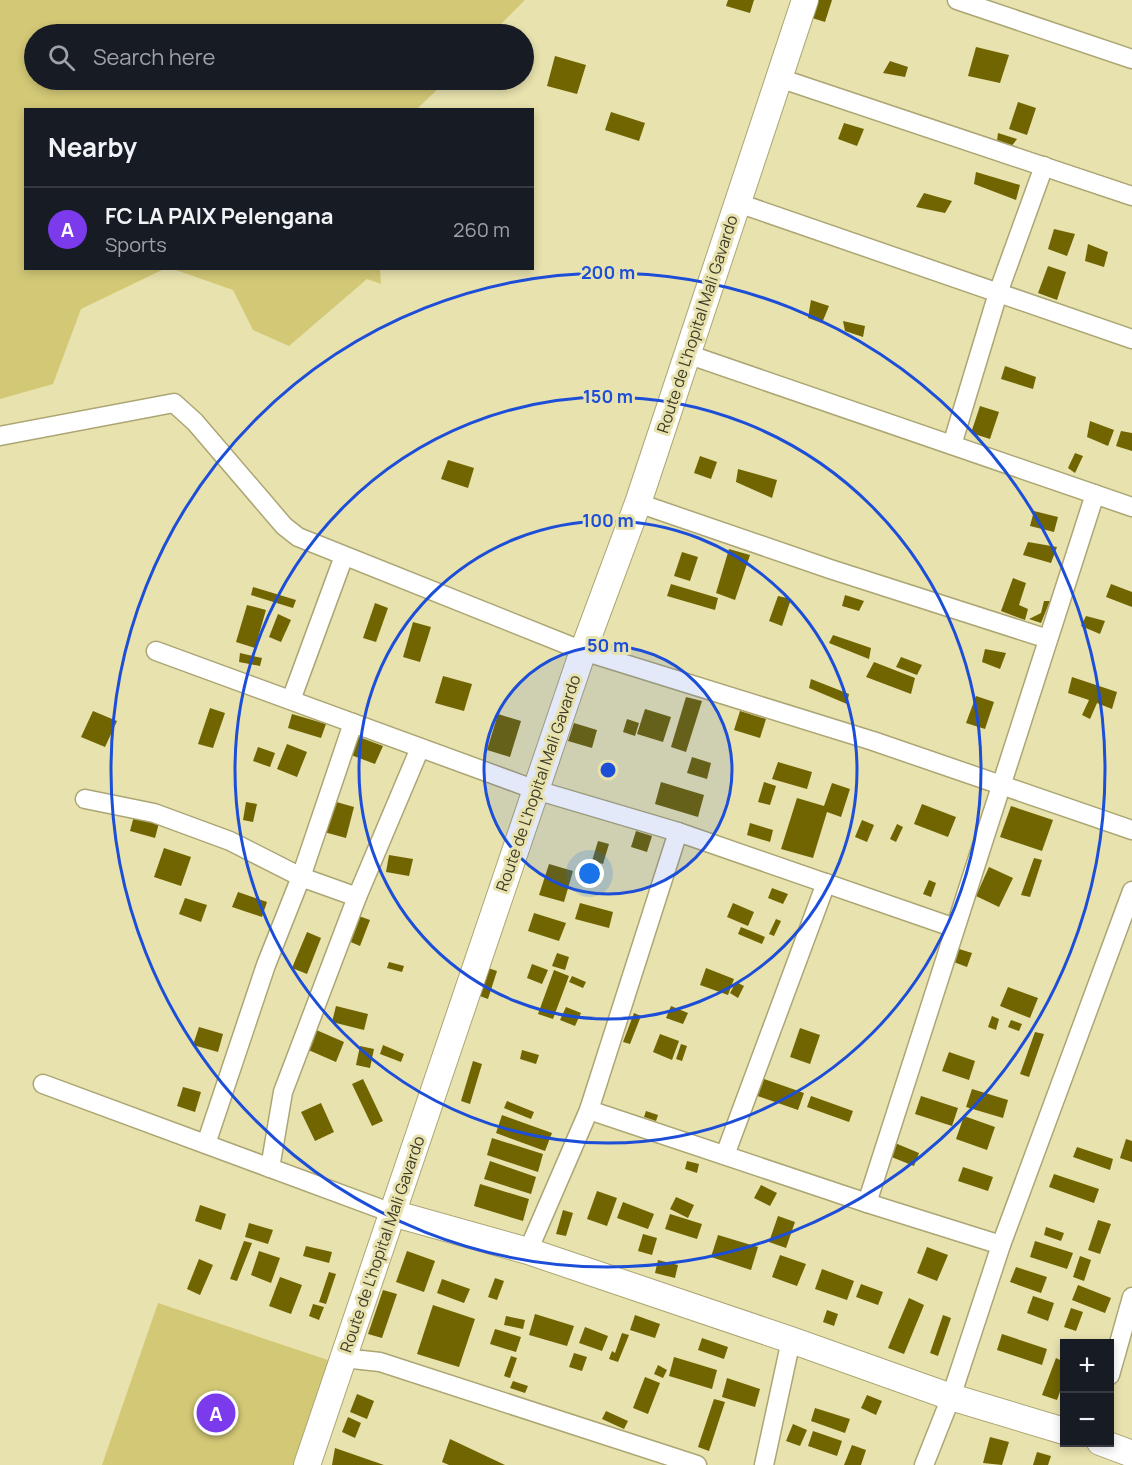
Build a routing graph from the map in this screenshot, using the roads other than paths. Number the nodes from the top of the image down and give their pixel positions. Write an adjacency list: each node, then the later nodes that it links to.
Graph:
1 (805, 0): 4 (street, Route de L'hopital Mali Gavardo)
2 (957, 0): 3 (street)
3 (1132, 59)
4 (779, 78): 5 (street); 7 (street, Route de L'hopital Mali Gavardo)
5 (1044, 166): 6 (street); 8 (street)
6 (1132, 196)
7 (738, 202): 8 (street); 10 (street, Route de L'hopital Mali Gavardo)
8 (998, 293): 9 (street); 12 (street)
9 (1132, 339)
10 (687, 354): 12 (street); 14 (street, Route de L'hopital Mali Gavardo)
11 (0, 436): 16 (street)
12 (952, 445): 13 (street)
13 (1095, 494): 15 (street); 17 (street)
14 (638, 503): 17 (street); 19 (street, Route de L'hopital Mali Gavardo)
15 (1132, 507)
16 (344, 556): 19 (street); 20 (street)
17 (1048, 639): 23 (street)
18 (156, 651): 20 (street)
19 (583, 651): 23 (street); 24 (street, Route de L'hopital Mali Gavardo)
20 (291, 700): 21 (street)
21 (353, 723): 22 (street); 28 (street)
22 (420, 748): 24 (street); 31 (street)
23 (1001, 785): 26 (street); 32 (street)
24 (536, 790): 27 (street); 39 (street, Route de L'hopital Mali Gavardo)
25 (85, 799): 28 (street)
26 (1132, 830)
27 (678, 832): 29 (street); 34 (street)
28 (301, 877): 31 (street); 35 (street)
29 (826, 883): 32 (street); 36 (street)
30 (1132, 891): 40 (street)
31 (357, 897): 37 (street)
32 (955, 928): 38 (street)
33 (43, 1084): 35 (street)
34 (589, 1110): 36 (street); 41 (street)
35 (206, 1144): 37 (street)
36 (725, 1155): 38 (street)
37 (270, 1168): 39 (street)
38 (867, 1203): 40 (street)
39 (392, 1213): 41 (street); 44 (street, Route de L'hopital Mali Gavardo)
40 (1001, 1245): 46 (street)
41 (528, 1251): 43 (street)
42 (1132, 1297): 45 (street)
43 (791, 1340): 46 (street); 52 (street)
44 (343, 1358): 50 (street, Route de L'hopital Mali Gavardo); 51 (street)
45 (1114, 1361)
46 (951, 1397): 47 (street); 53 (street)
47 (1060, 1430)
48 (1112, 1447): 49 (street)
49 (1132, 1454)
50 (307, 1465)
51 (697, 1465)
52 (764, 1465)
53 (924, 1465)

